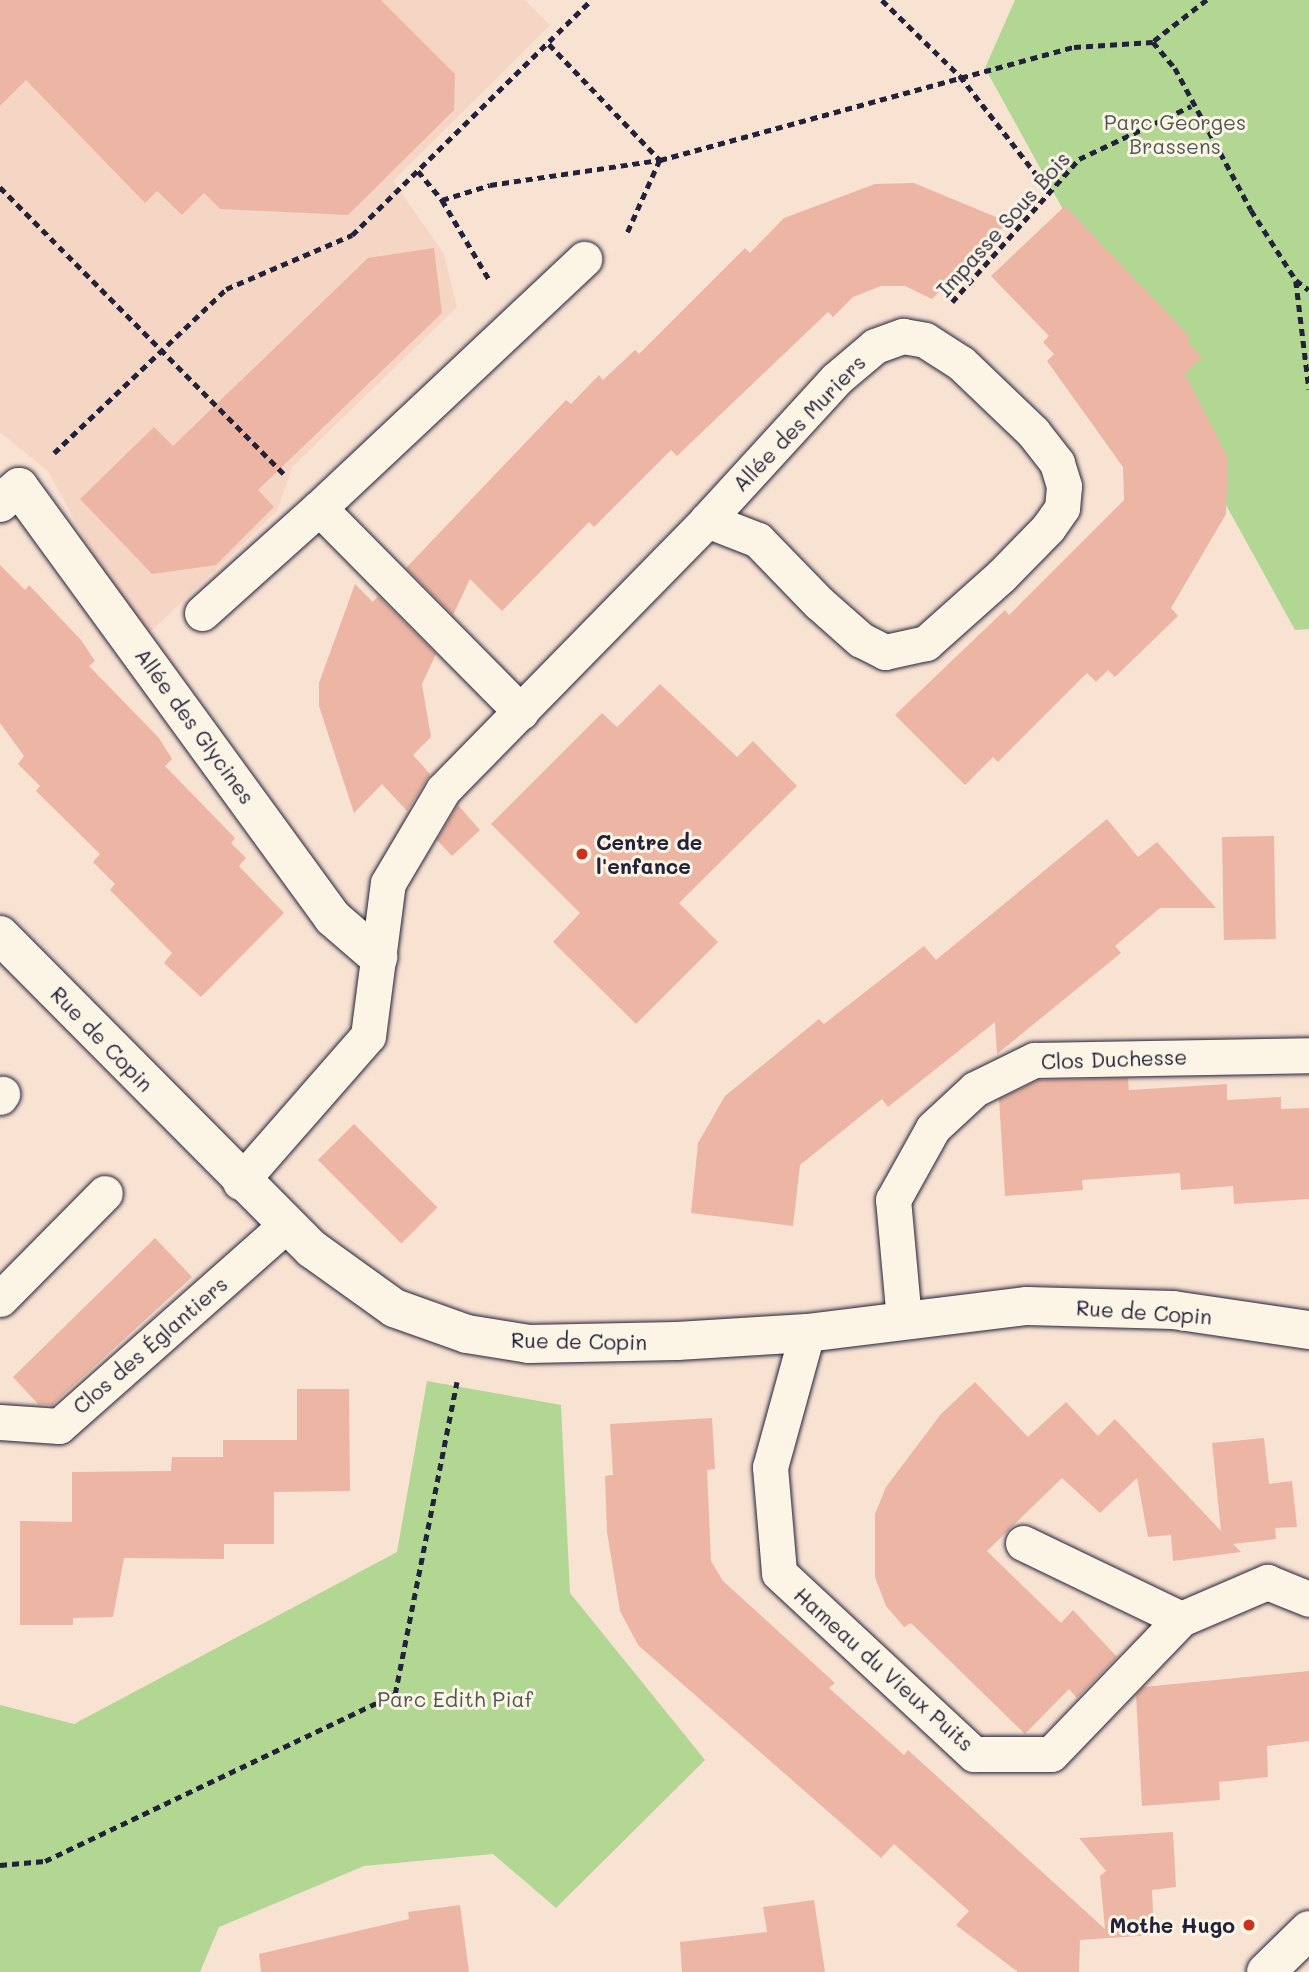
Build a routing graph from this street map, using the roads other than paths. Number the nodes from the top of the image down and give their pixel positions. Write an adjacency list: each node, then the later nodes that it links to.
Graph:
1 (584, 259): 3 (lane)
2 (9, 495): 8 (street, Allée des Glycines)
3 (319, 508): 5 (lane); 6 (lane)
4 (707, 520): 4 (lane, Allée des Muriers); 6 (lane, Allée des Muriers)
5 (202, 614)
6 (521, 712): 8 (lane, Allée des Muriers)
7 (0, 936): 10 (street, Rue de Copin)
8 (378, 957): 10 (lane, Allée des Muriers)
9 (1309, 1055): 14 (lane, Clos Duchesse)
10 (240, 1182): 12 (street, Rue de Copin)
11 (105, 1193): 13 (lane)
12 (286, 1225): 16 (street, Rue de Copin); 17 (lane, Clos des Églantiers)
13 (0, 1299)
14 (904, 1320): 15 (street, Rue de Copin); 16 (street, Rue de Copin)
15 (1309, 1330)
16 (807, 1333): 20 (lane, Hameau du Vieux Puits)
17 (0, 1422)
18 (1023, 1543): 20 (lane)
19 (1309, 1599): 20 (lane, Hameau du Vieux Puits)
20 (1181, 1619)
21 (1309, 1930): 22 (street)
22 (1266, 1972)

